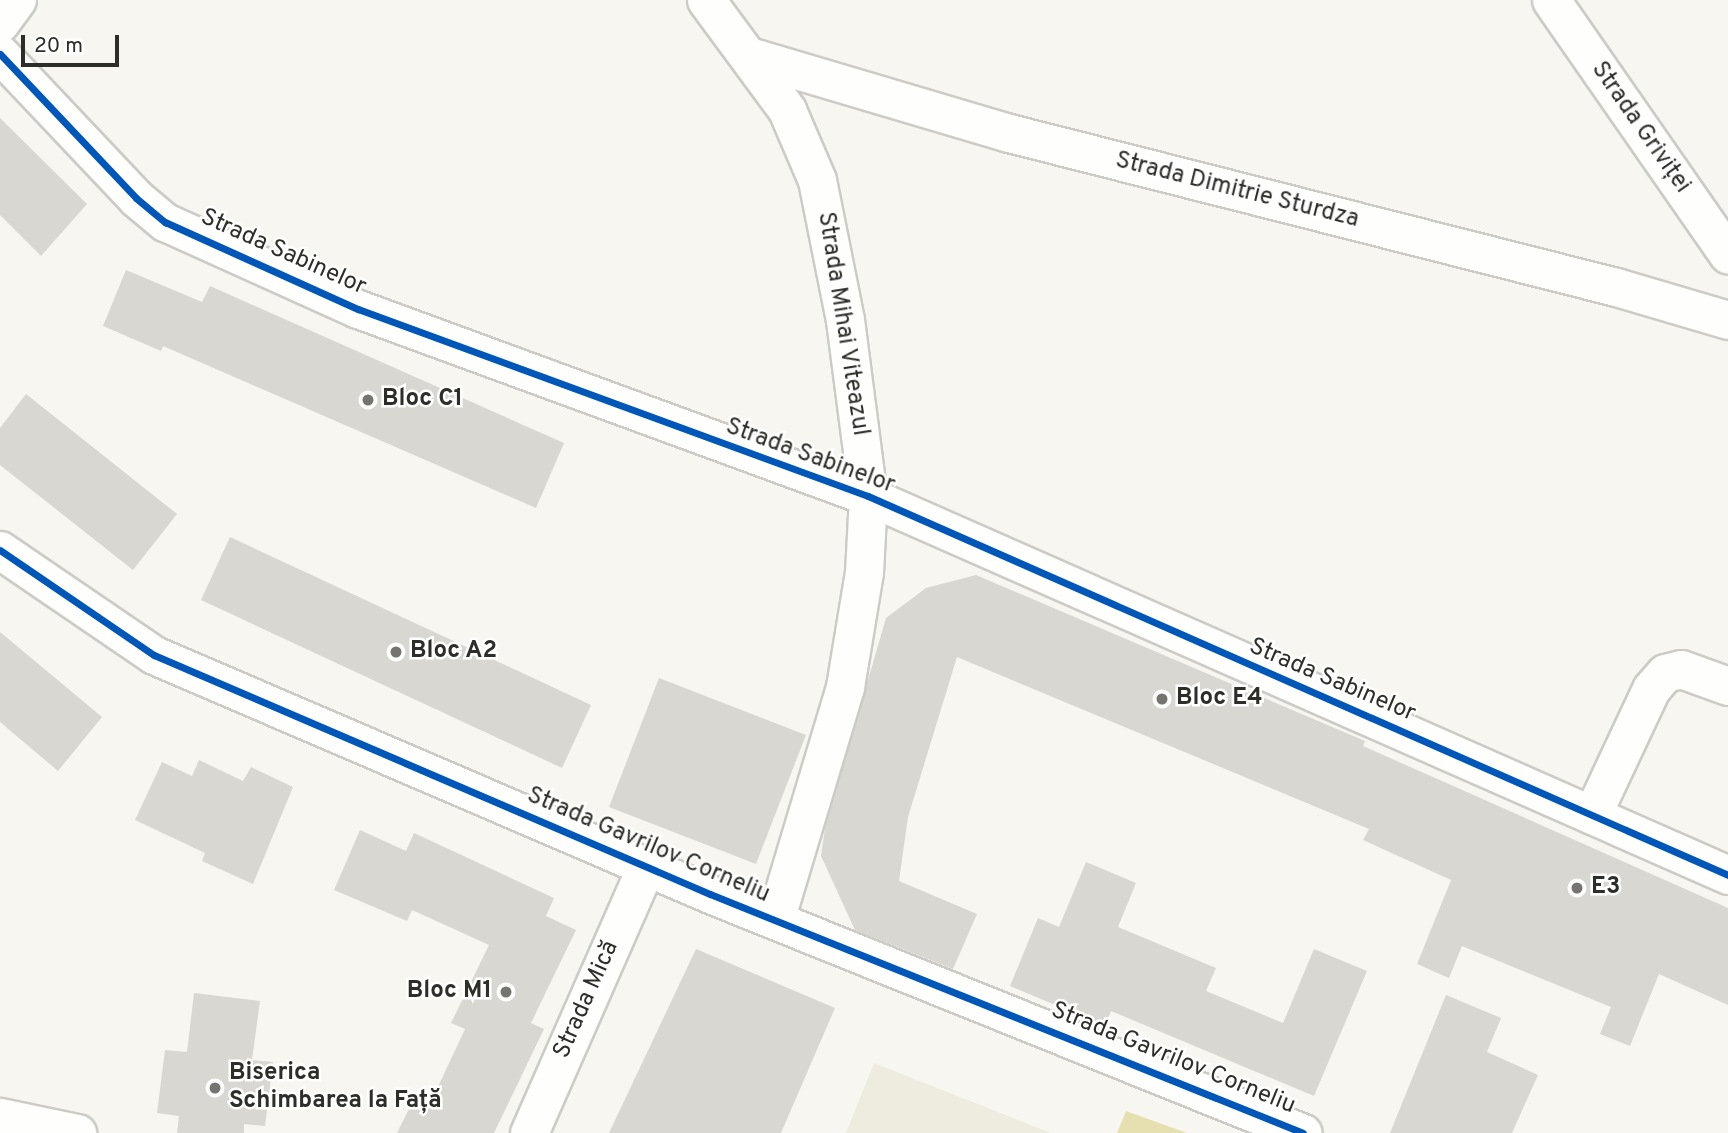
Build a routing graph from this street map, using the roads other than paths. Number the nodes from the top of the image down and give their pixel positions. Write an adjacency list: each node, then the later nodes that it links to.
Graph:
1 (18, 0): 4 (street)
2 (706, 0): 6 (street, Strada Mihai Viteazul)
3 (1551, 0): 7 (street, Strada Griviței)
4 (0, 23)
5 (0, 54): 9 (street, Strada Sabinelor)
6 (749, 56): 8 (street, Strada Dimitrie Sturdza); 9 (street, Strada Mihai Viteazul)
7 (1728, 255)
8 (1728, 320)
9 (868, 496): 12 (street, Strada Sabinelor); 15 (street, Strada Mihai Viteazul)
10 (0, 550): 13 (street, Strada Gavrilov Corneliu)
11 (1728, 686): 12 (street)
12 (1592, 815): 14 (street, Strada Sabinelor)
13 (646, 867): 15 (street, Strada Gavrilov Corneliu); 18 (street, Strada Mică)
14 (1728, 875)
15 (775, 920): 19 (street, Strada Gavrilov Corneliu)
16 (0, 1117): 17 (street)
17 (77, 1133)
18 (529, 1133)
19 (1303, 1133)

